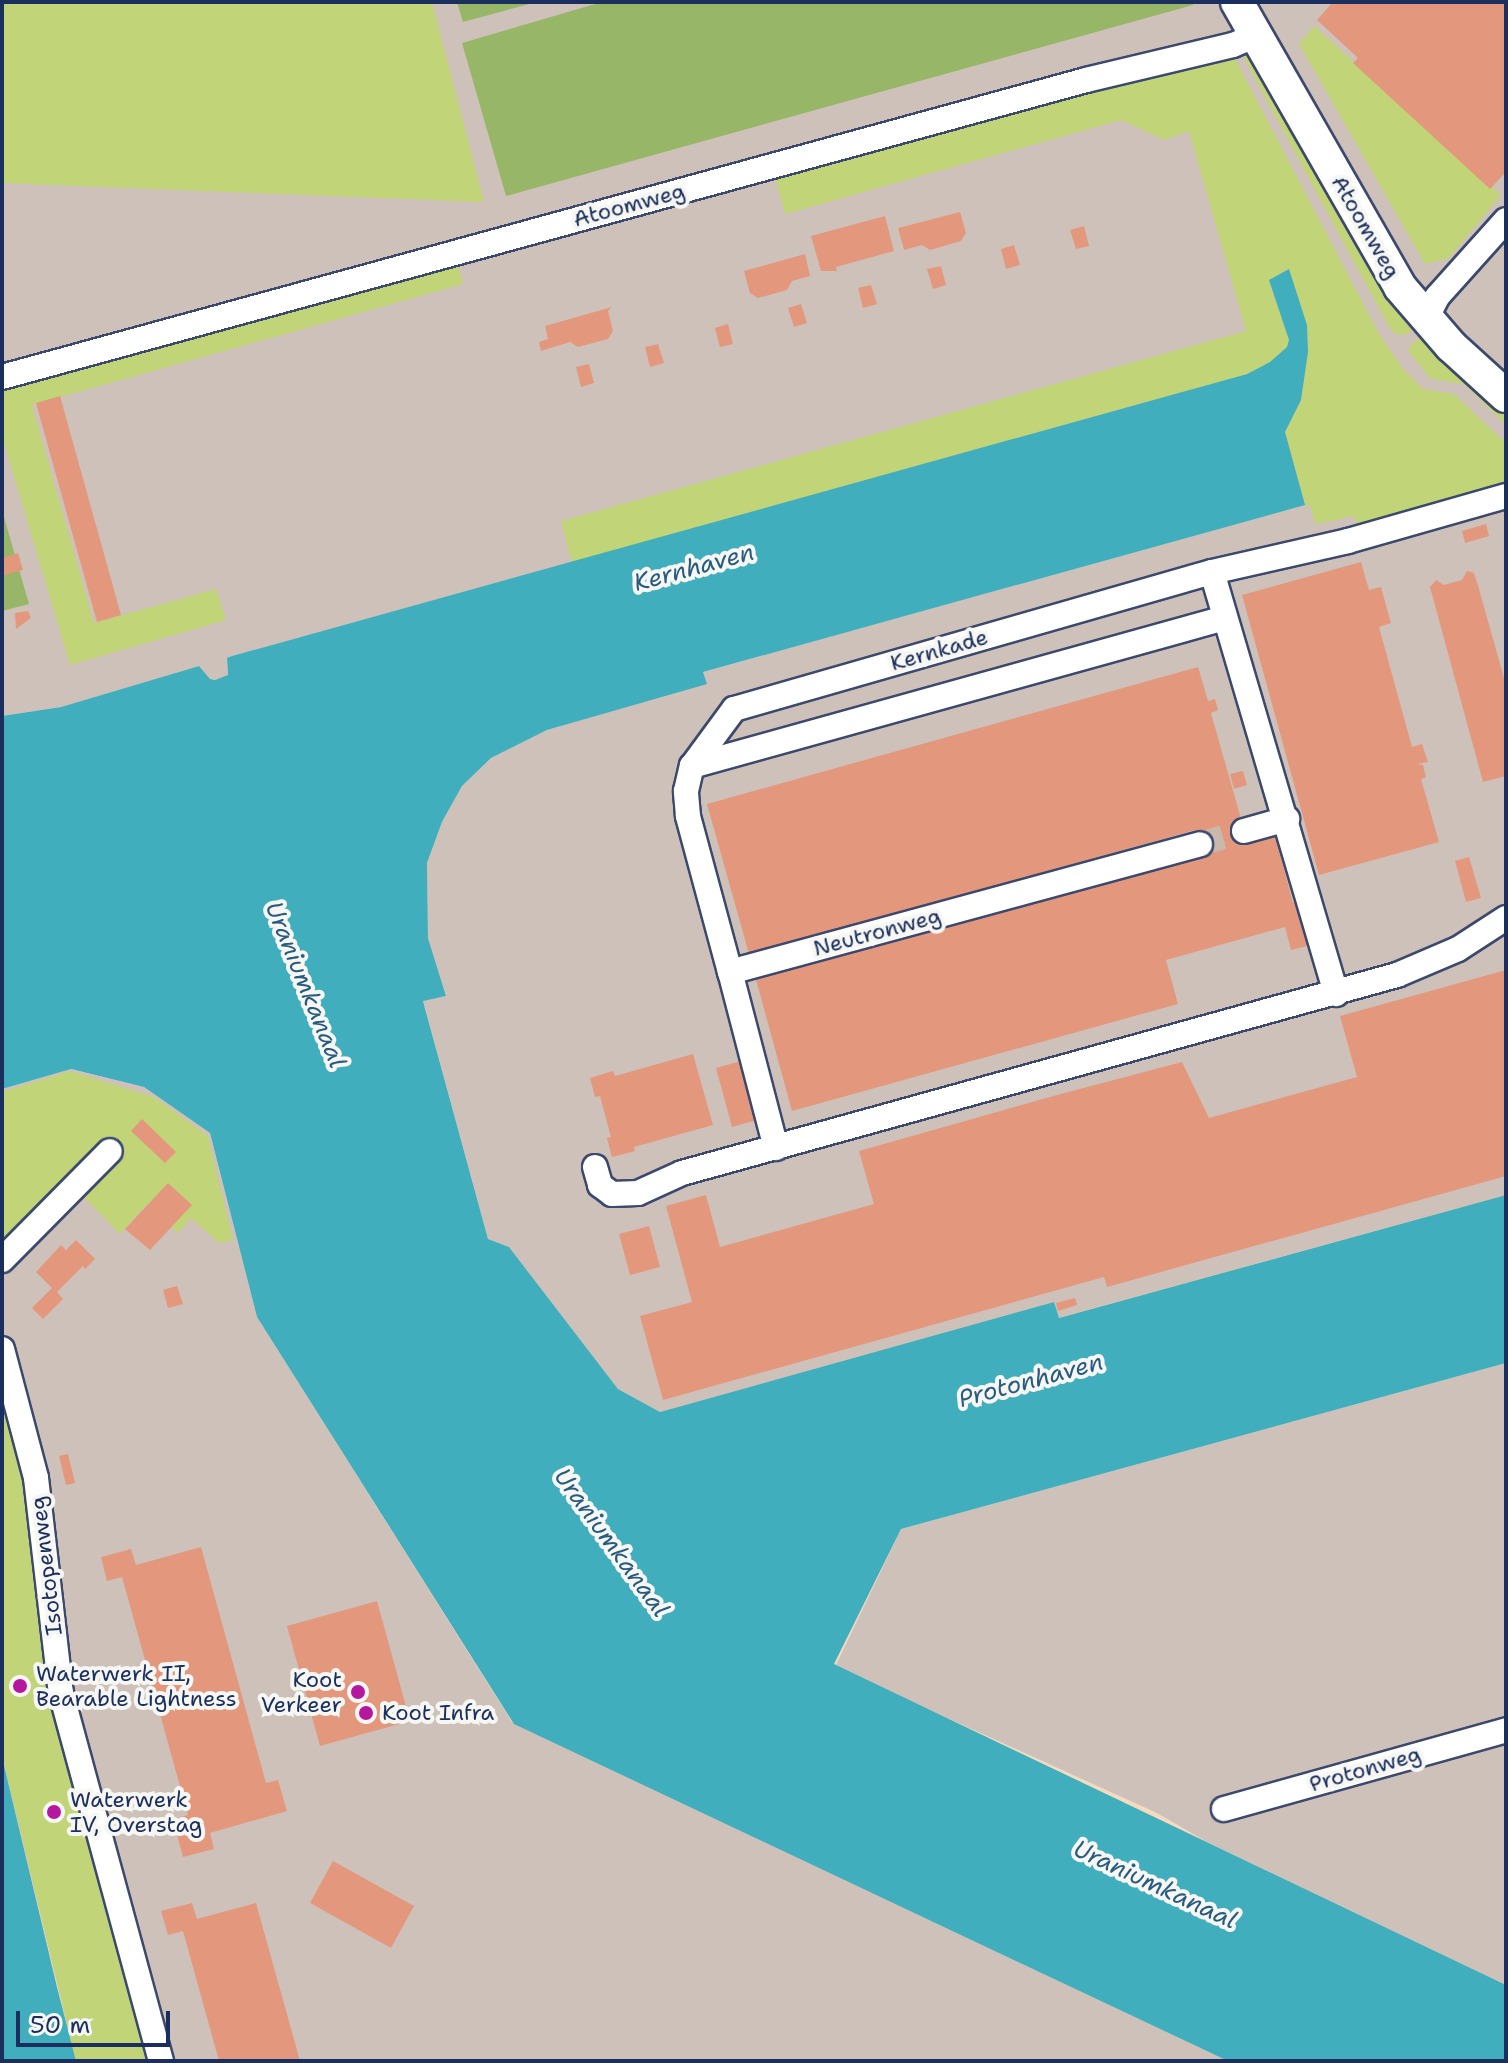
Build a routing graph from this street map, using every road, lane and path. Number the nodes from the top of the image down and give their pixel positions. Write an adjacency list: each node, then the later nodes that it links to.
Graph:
1 (1237, 2): 2 (street, Atoomweg)
2 (1256, 35): 4 (street, Atoomweg); 5 (street, Atoomweg)
3 (1506, 220): 4 (street)
4 (1426, 319): 6 (street, Atoomweg)
5 (2, 377)
6 (1506, 396)
7 (1506, 496): 8 (street, Kernkade)
8 (1212, 572): 9 (street); 10 (street, Kernkade)
9 (1225, 618): 10 (street, Kernkade); 11 (street)
10 (692, 766): 15 (street, Kernkade)
11 (1287, 819): 12 (street); 16 (street)
12 (1244, 831)
13 (1200, 844): 15 (street, Neutronweg)
14 (1506, 918): 16 (street)
15 (730, 972): 17 (street)
16 (1336, 994): 17 (street)
17 (776, 1148): 19 (street)
18 (110, 1151): 20 (street)
19 (595, 1167)
20 (2, 1260)
21 (2, 1349): 24 (street, Isotopenweg)
22 (1506, 1730): 23 (street, Protonweg)
23 (1224, 1809)
24 (161, 2061)

